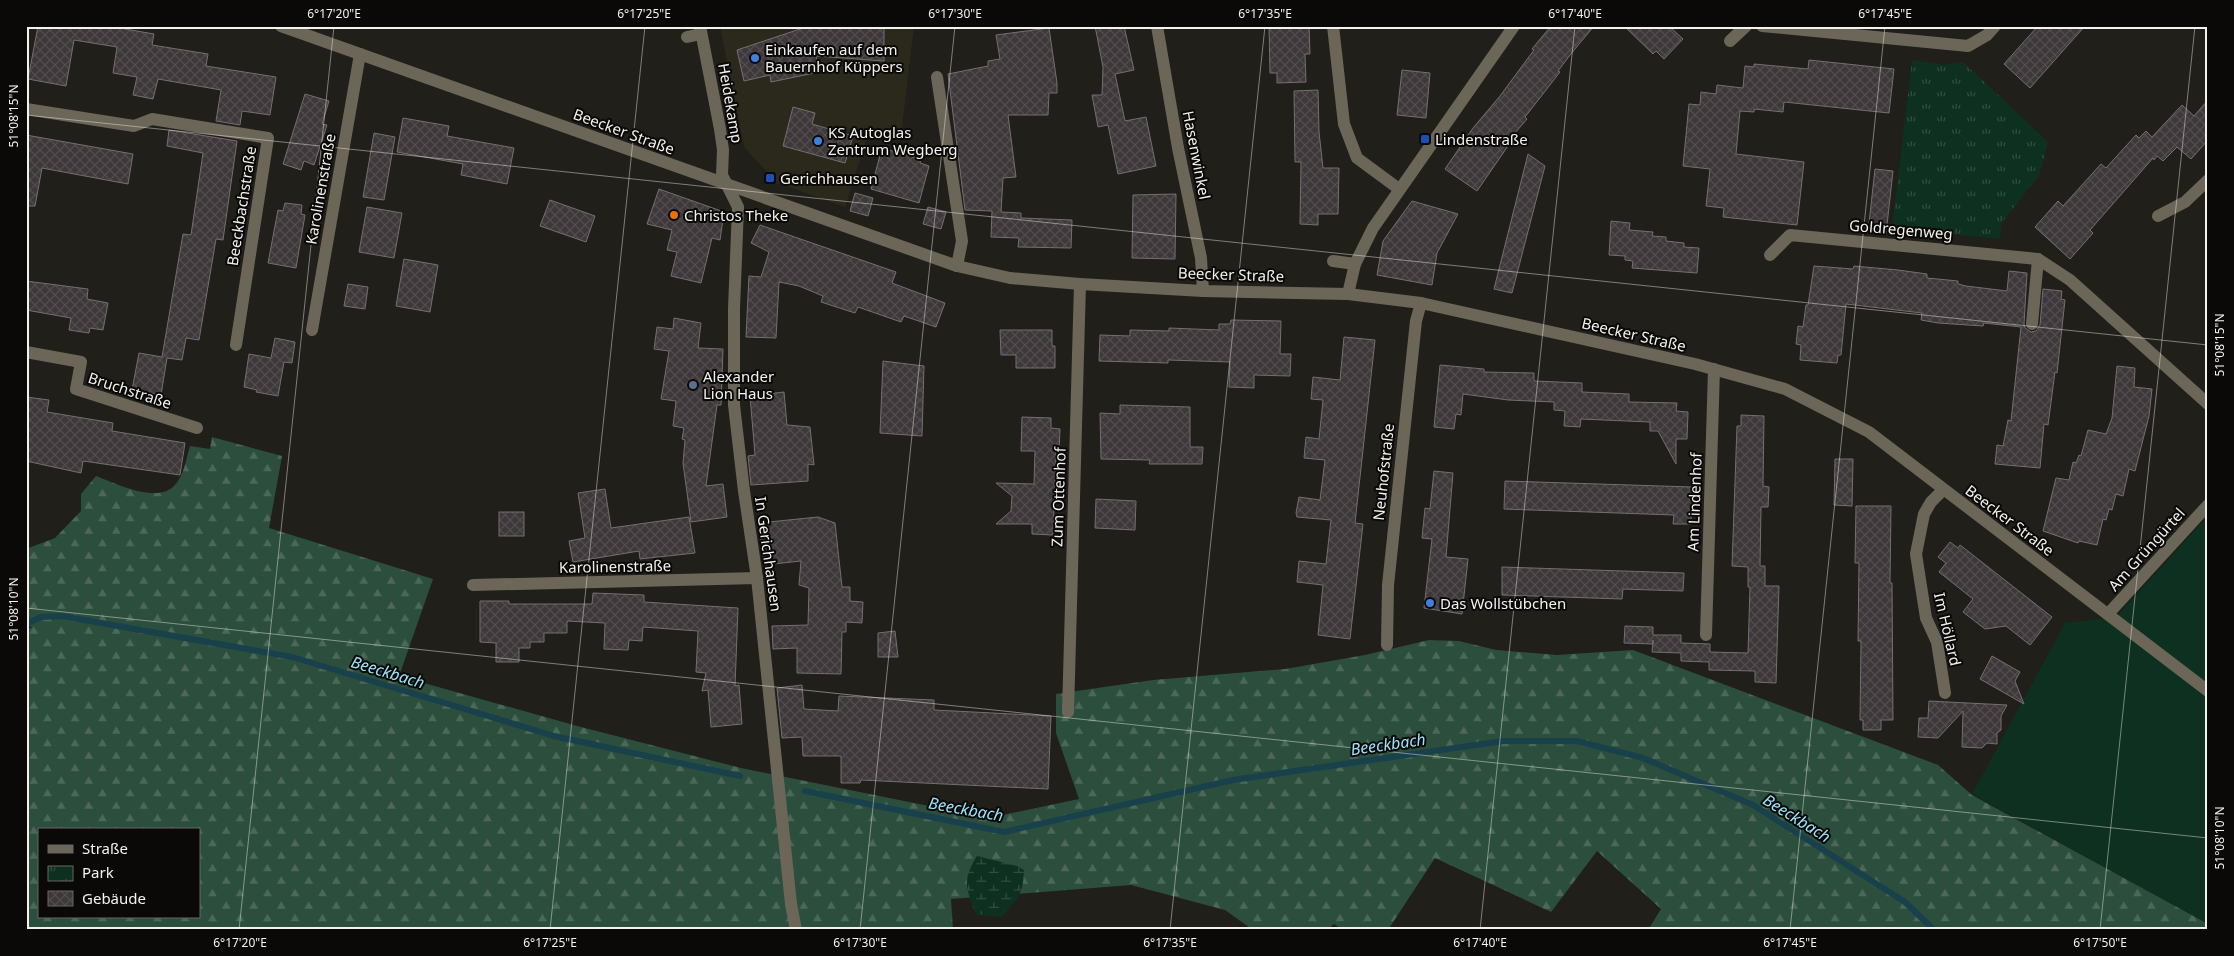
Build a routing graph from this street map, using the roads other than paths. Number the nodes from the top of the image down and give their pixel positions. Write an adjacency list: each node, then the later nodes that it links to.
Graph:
1 (281, 26): 9 (street, Beecker Straße)
2 (1157, 26): 25 (street, Hasenwinkel)
3 (1333, 26): 17 (street)
4 (1514, 26): 17 (street)
5 (1746, 26): 11 (street)
6 (1762, 26): 7 (street)
7 (1995, 26)
8 (701, 30): 10 (street); 16 (street, Heidekamp)
9 (309, 31): 12 (street, Beecker Straße)
10 (687, 37)
11 (1730, 41)
12 (360, 54): 16 (street, Beecker Straße); 29 (street, Karolinenstraße)
13 (937, 77): 23 (street)
14 (26, 109): 30 (street, Beeckbachstraße)
15 (2208, 180): 18 (street)
16 (726, 184): 23 (street, Beecker Straße); 37 (street, In Gerichhausen)
17 (1399, 189): 22 (street)
18 (2158, 216)
19 (1770, 255): 20 (street, Goldregenweg)
20 (2038, 259): 28 (street); 33 (street, Goldregenweg)
21 (1333, 261): 22 (street)
22 (1355, 264): 26 (street)
23 (956, 266): 24 (street, Beecker Straße)
24 (1080, 284): 25 (street, Beecker Straße); 44 (street, Zum Ottenhof)
25 (1203, 291): 26 (street, Beecker Straße)
26 (1348, 294): 27 (street, Beecker Straße)
27 (1421, 303): 32 (street, Beecker Straße); 41 (street, Neuhofstraße)
28 (2032, 324)
29 (312, 330)
30 (236, 345)
31 (26, 352): 34 (street, Bruchstraße)
32 (1714, 369): 35 (street, Beecker Straße); 40 (street, Am Lindenhof)
33 (2208, 404)
34 (197, 428)
35 (1943, 490): 39 (street, Beecker Straße); 43 (street, Im Höllard)
36 (2208, 505): 39 (street, Am Grüngürtel)
37 (757, 578): 38 (street, Karolinenstraße); 45 (street, In Gerichhausen)
38 (473, 586)
39 (2108, 614): 42 (street, Beecker Straße)
40 (1706, 635)
41 (1387, 645)
42 (2208, 691)
43 (1944, 693)
44 (1068, 712)
45 (796, 930)

